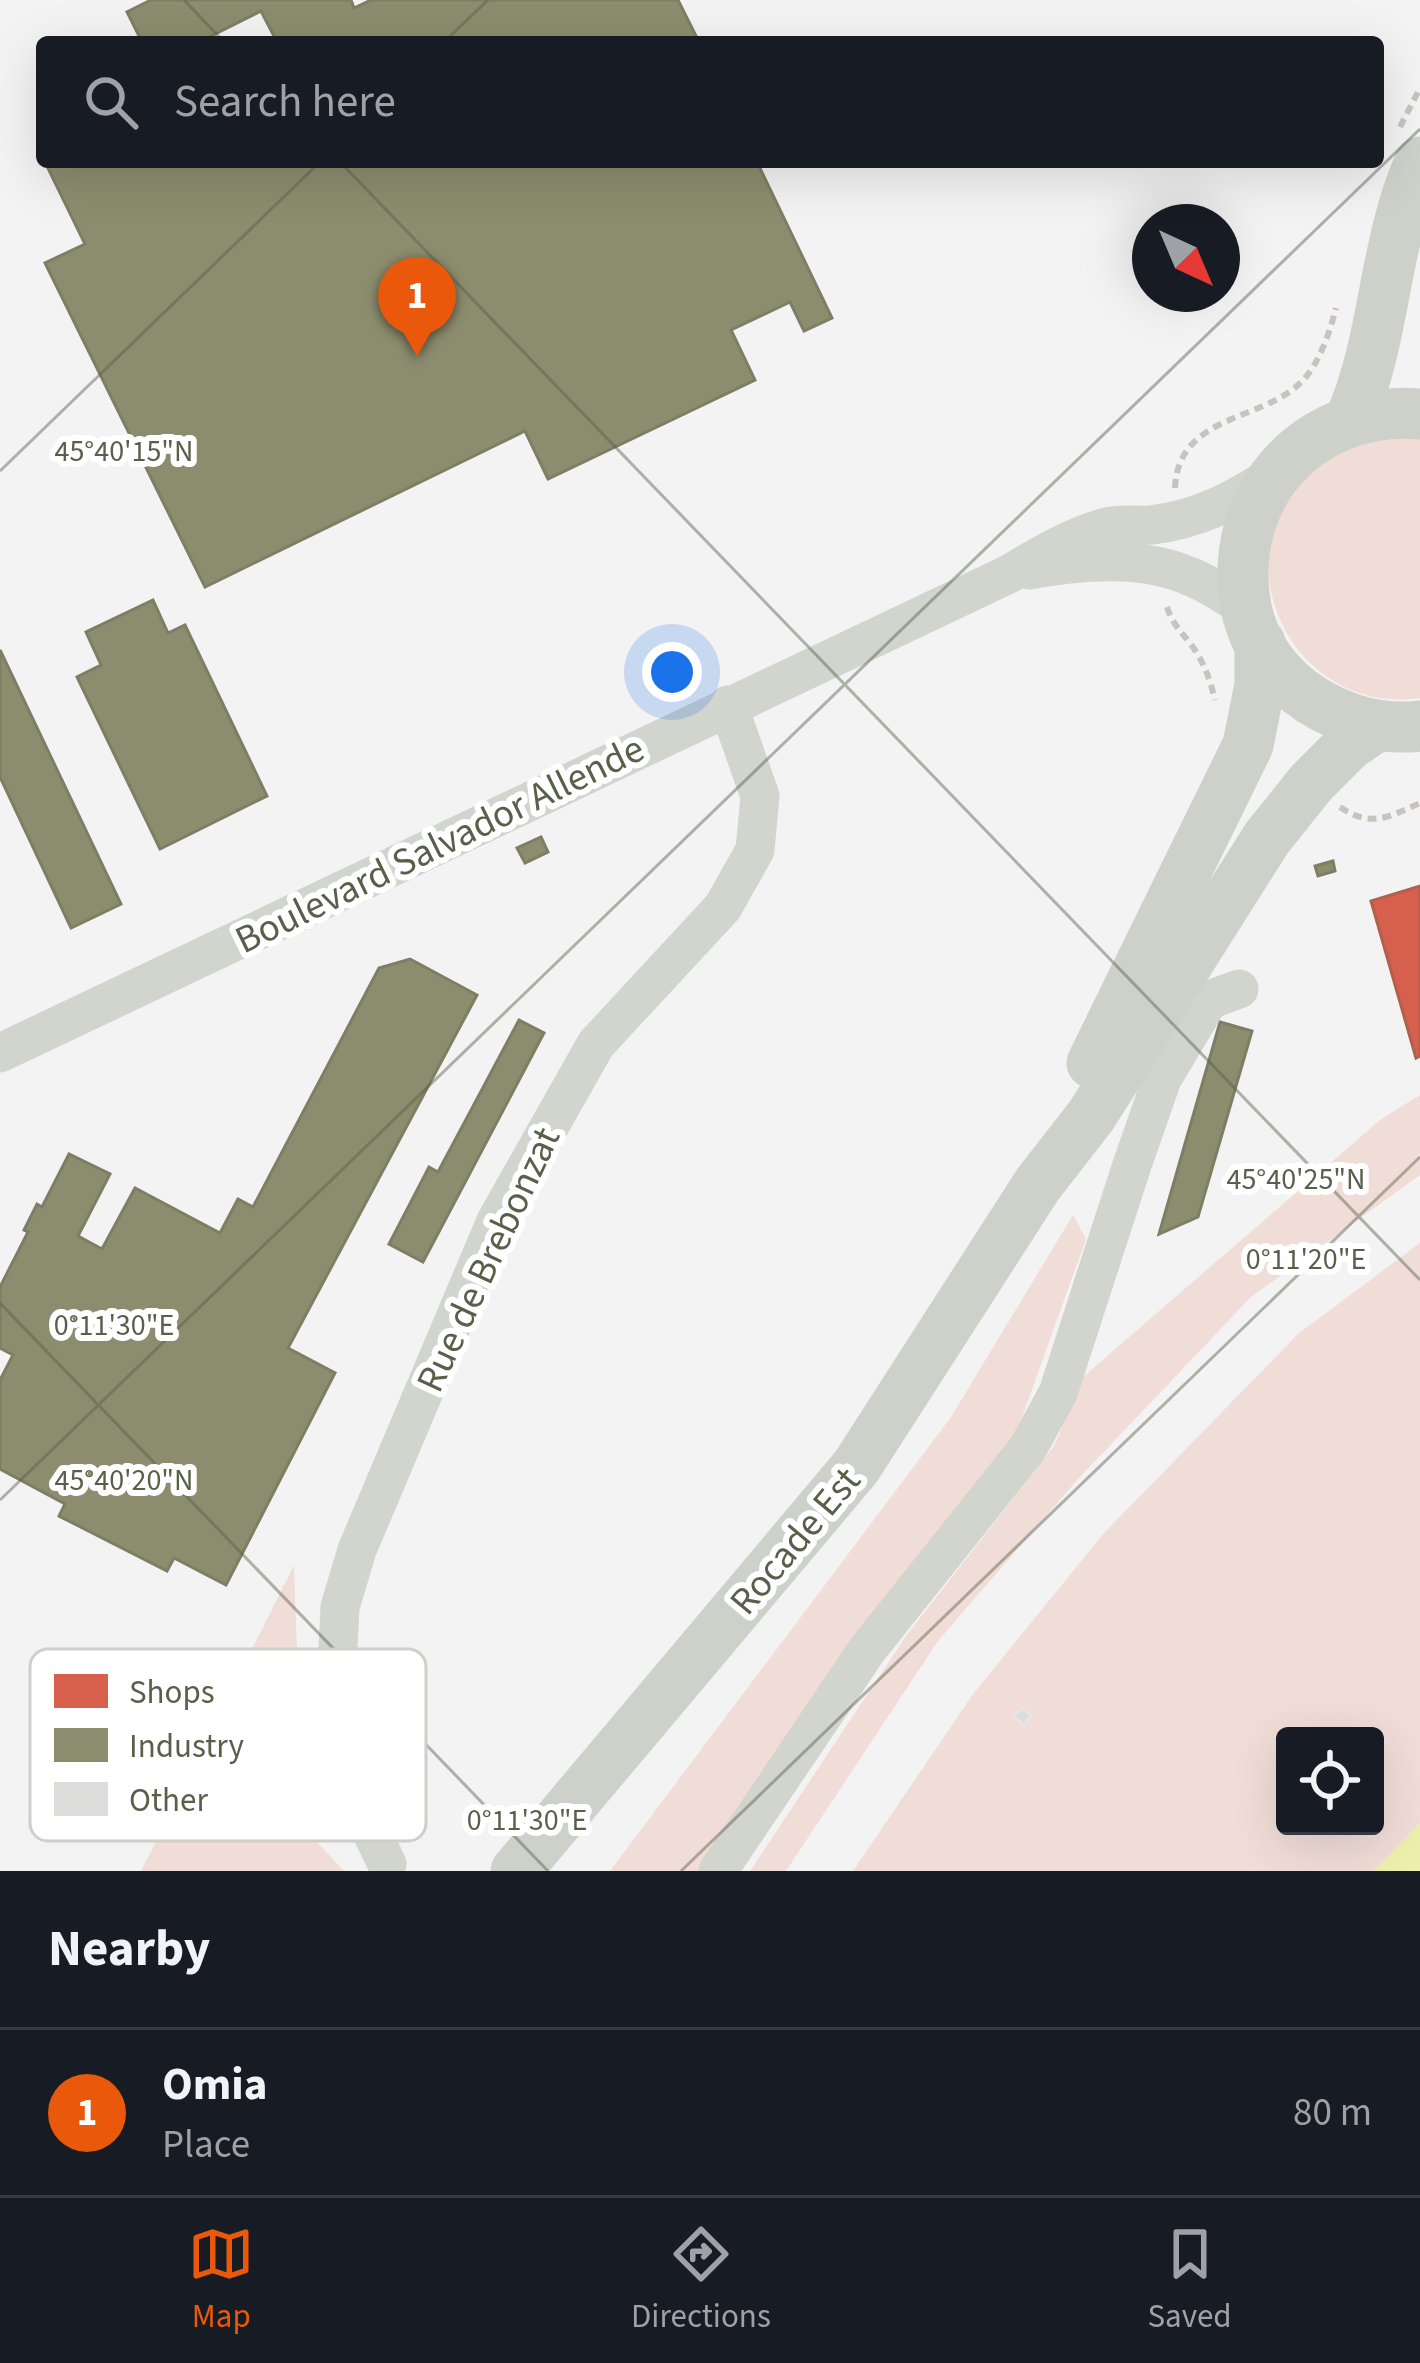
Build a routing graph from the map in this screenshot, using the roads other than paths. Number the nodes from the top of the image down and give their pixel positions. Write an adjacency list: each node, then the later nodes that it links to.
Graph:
1 (1420, 162): 3 (main road)
2 (1420, 413): 3 (main road)
3 (1350, 420): 4 (main road)
4 (1276, 473): 5 (street, Boulevard Salvador Allende); 6 (main road, Rocade Est)
5 (1009, 574): 6 (street, Boulevard Salvador Allende); 7 (street, Boulevard Salvador Allende)
6 (1253, 626): 8 (main road); 11 (main road, Rocade Est)
7 (728, 705): 10 (street, Boulevard Salvador Allende); 12 (street, Rue de Brebonzat)
8 (1398, 726): 11 (main road, Rocade Est)
9 (1239, 989): 16 (street)
10 (0, 1053)
11 (1038, 1184): 15 (main road, Rocade Est)
12 (338, 1649)
13 (376, 1841): 14 (street, Rue de Brebonzat)
14 (387, 1864)
15 (516, 1871)
16 (718, 1871)

